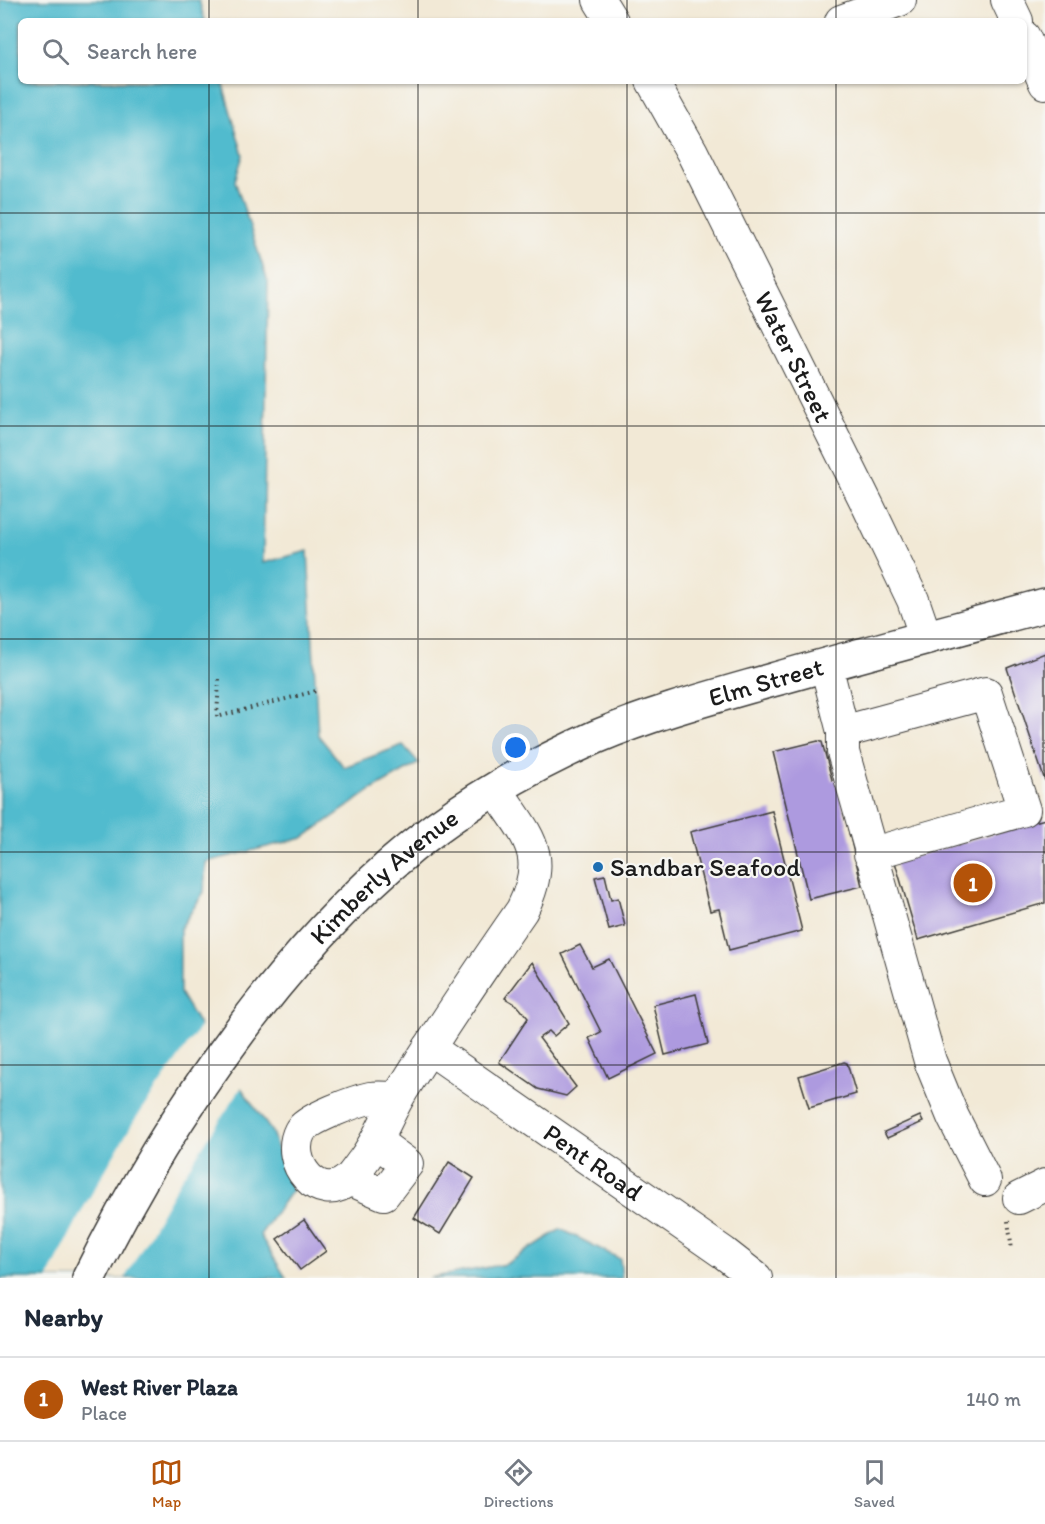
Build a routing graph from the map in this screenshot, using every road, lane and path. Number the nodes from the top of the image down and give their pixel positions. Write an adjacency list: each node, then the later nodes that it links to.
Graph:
1 (599, 0): 4 (street)
2 (900, 0): 5 (street)
3 (1007, 0): 6 (street)
4 (610, 18)
5 (849, 18)
6 (1016, 18)
7 (1027, 44): 8 (street)
8 (1045, 83)
9 (660, 84): 11 (street, Water Street)
10 (1045, 605): 11 (main road, Elm Street)
11 (926, 638): 12 (main road, Elm Street)
12 (826, 665): 15 (street); 16 (main road, Elm Street)
13 (219, 679): 14 (path)
14 (316, 691)
15 (843, 732): 17 (street); 17 (street)
16 (496, 789): 18 (street); 21 (main road, Kimberly Avenue)
17 (870, 854): 20 (street)
18 (429, 1048): 19 (street); 22 (street, Pent Road)
19 (397, 1098): 19 (street)
20 (985, 1180)
21 (89, 1278)
22 (756, 1278)

